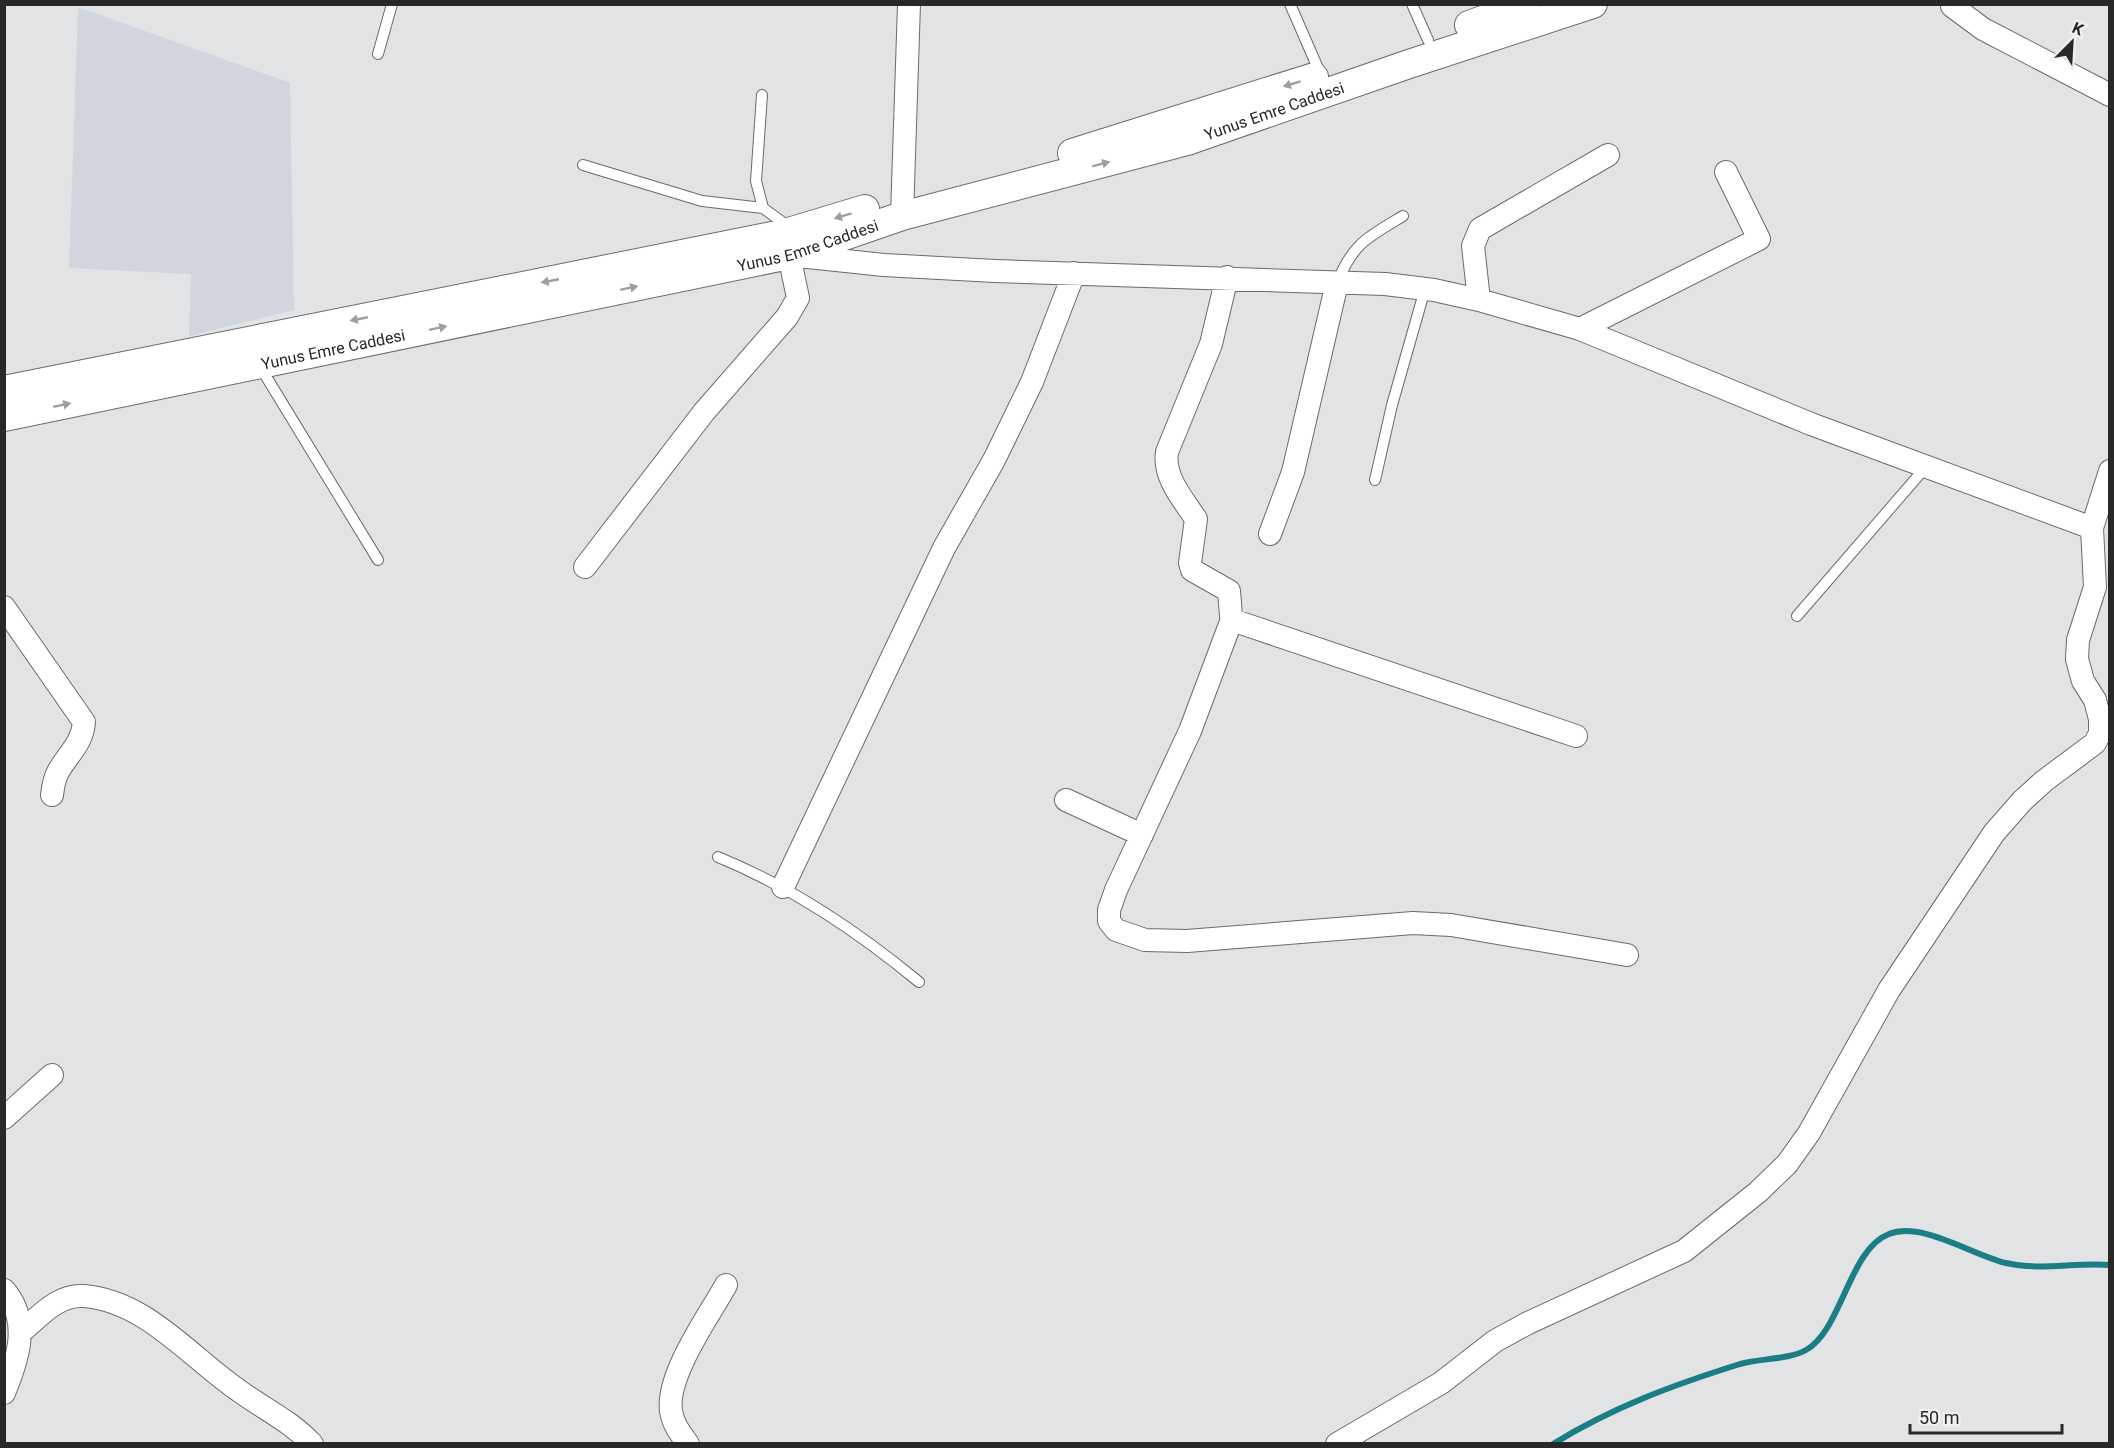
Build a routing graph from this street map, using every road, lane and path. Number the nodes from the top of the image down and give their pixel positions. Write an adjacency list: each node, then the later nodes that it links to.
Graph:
1 (392, 4): 9 (lane)
2 (909, 4): 16 (street)
3 (1290, 4): 10 (lane)
4 (1412, 4): 8 (lane)
5 (1593, 4): 16 (street, Yunus Emre Caddesi, one-way to 5)
6 (1952, 6): 12 (street)
7 (1512, 7): 8 (street, Yunus Emre Caddesi)
8 (1428, 39): 10 (street, Yunus Emre Caddesi)
9 (378, 54)
10 (1321, 75): 16 (street, Yunus Emre Caddesi, one-way to 16)
11 (762, 95): 17 (lane)
12 (2109, 95)
13 (1608, 155): 24 (street)
14 (583, 165): 17 (lane)
15 (1726, 172): 25 (street)
16 (902, 206): 19 (street, Yunus Emre Caddesi)
17 (763, 208): 19 (lane)
18 (1403, 216): 22 (lane)
19 (791, 243): 20 (street); 26 (street, Yunus Emre Caddesi, one-way to 19); 27 (street, Yunus Emre Caddesi, one-way to 27); 35 (street)
20 (1074, 273): 21 (street); 44 (street)
21 (1227, 277): 22 (street); 38 (street)
22 (1337, 283): 23 (street); 33 (street)
23 (1425, 289): 24 (street); 31 (lane)
24 (1479, 300): 25 (street)
25 (1580, 329): 29 (street)
26 (258, 365): 28 (street, Yunus Emre Caddesi, one-way to 26); 34 (lane)
27 (4, 390)
28 (4, 417)
29 (1925, 468): 32 (street); 37 (lane)
30 (2109, 471): 32 (street)
31 (1375, 480)
32 (2092, 528): 55 (street)
33 (1270, 534)
34 (378, 560)
35 (585, 567)
36 (4, 607): 40 (street)
37 (1797, 616)
38 (1232, 619): 39 (street); 42 (street)
39 (1576, 736)
40 (51, 795)
41 (1066, 800): 42 (street)
42 (1142, 835): 45 (street)
43 (718, 857): 44 (lane)
44 (783, 887): 46 (lane)
45 (1627, 955)
46 (919, 982)
47 (52, 1075): 48 (street)
48 (4, 1118)
49 (726, 1284): 54 (street)
50 (4, 1290): 51 (street)
51 (22, 1331): 52 (street); 53 (street)
52 (4, 1393)
53 (312, 1443)
54 (688, 1443)
55 (1337, 1443)

